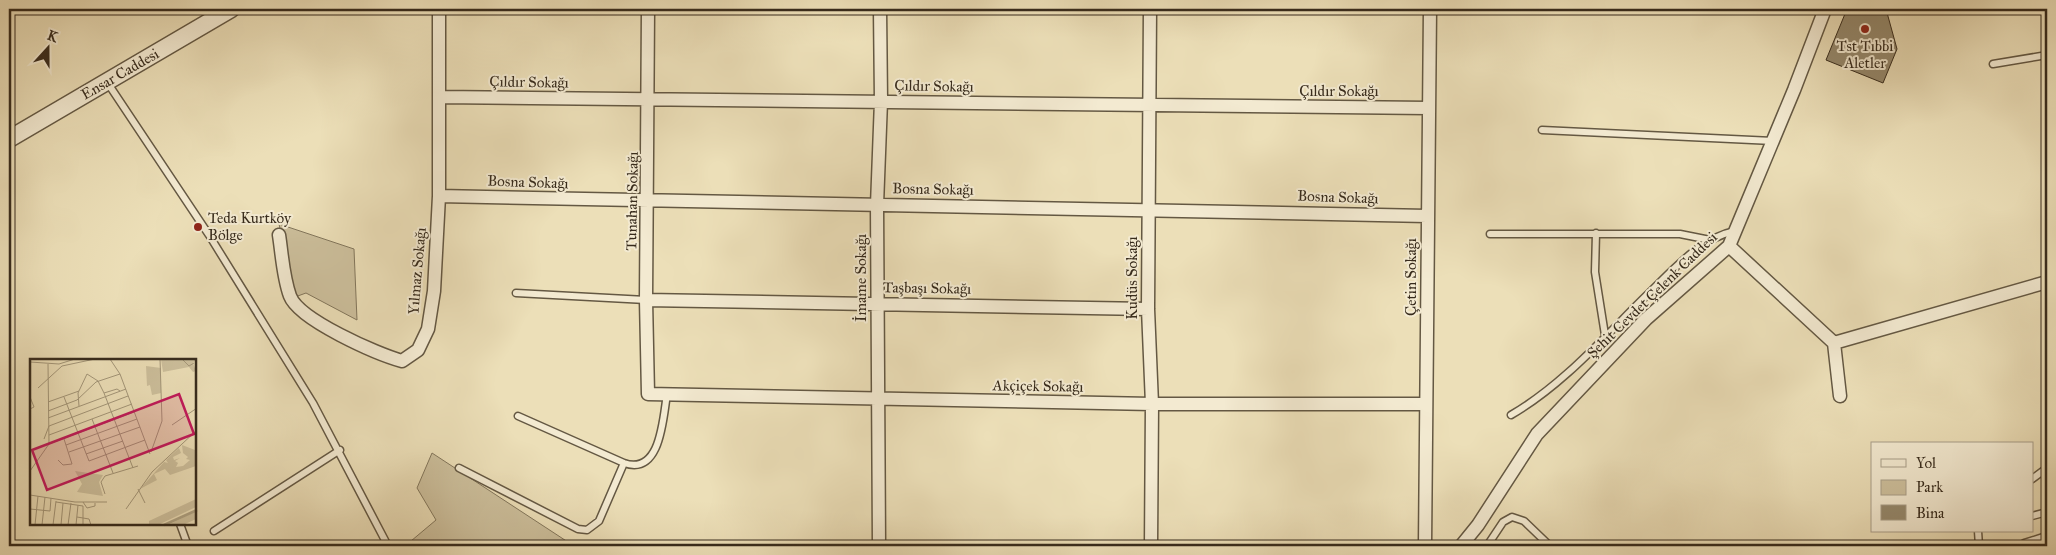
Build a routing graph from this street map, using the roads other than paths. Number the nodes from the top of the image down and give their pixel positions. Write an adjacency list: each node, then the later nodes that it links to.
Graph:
1 (231, 9): 10 (street, Ensar Caddesi)
2 (440, 9): 11 (street, Yılmaz Sokağı)
3 (648, 9): 12 (street, Tunahan Sokağı)
4 (880, 9): 13 (street, İmame Sokağı)
5 (1150, 9): 14 (street, Kudüs Sokağı)
6 (1430, 9): 15 (street, Çetin Sokağı)
7 (1825, 9): 18 (street, Şehit Cevdet Çelenk Caddesi)
8 (2047, 55): 9 (lane)
9 (1992, 64)
10 (106, 81): 17 (street, Ensar Caddesi); 45 (lane)
11 (440, 97): 12 (street, Çıldır Sokağı); 19 (street, Yılmaz Sokağı)
12 (649, 100): 13 (street, Çıldır Sokağı); 20 (street, Tunahan Sokağı)
13 (881, 101): 14 (street, Çıldır Sokağı); 21 (street, İmame Sokağı)
14 (1150, 106): 15 (street, Çıldır Sokağı); 22 (street, Kudüs Sokağı)
15 (1428, 108): 23 (street, Çetin Sokağı)
16 (1542, 130): 18 (lane)
17 (9, 139)
18 (1773, 141): 24 (street, Şehit Cevdet Çelenk Caddesi)
19 (438, 196): 20 (street, Bosna Sokağı); 26 (street, Yılmaz Sokağı)
20 (648, 202): 21 (street, Bosna Sokağı); 32 (street, Tunahan Sokağı)
21 (877, 205): 22 (street, Bosna Sokağı); 33 (street, İmame Sokağı)
22 (1148, 208): 23 (street, Bosna Sokağı); 34 (street, Kudüs Sokağı)
23 (1427, 216): 42 (street, Çetin Sokağı)
24 (1735, 231): 28 (lane); 29 (street, Şehit Cevdet Çelenk Caddesi)
25 (1596, 233): 27 (lane); 28 (lane); 35 (lane)
26 (279, 234)
27 (1490, 234)
28 (1710, 240): 35 (lane)
29 (1729, 246): 36 (street); 61 (street, Şehit Cevdet Çelenk Caddesi)
30 (2047, 282): 36 (street)
31 (516, 293): 32 (lane)
32 (646, 300): 33 (street, Taşbaşı Sokağı); 37 (street, Tunahan Sokağı)
33 (878, 303): 34 (street, Taşbaşı Sokağı); 40 (street, İmame Sokağı)
34 (1148, 308): 41 (street, Kudüs Sokağı)
35 (1605, 335): 43 (lane)
36 (1834, 343): 39 (street)
37 (648, 394): 38 (street, Akçiçek Sokağı)
38 (667, 394): 40 (street, Akçiçek Sokağı); 46 (lane)
39 (1840, 396)
40 (877, 398): 41 (street, Akçiçek Sokağı); 58 (street, İmame Sokağı)
41 (1152, 404): 42 (street, Akçiçek Sokağı); 59 (street, Kudüs Sokağı)
42 (1426, 404): 60 (street, Çetin Sokağı)
43 (1511, 415)
44 (518, 416): 46 (lane)
45 (340, 450): 53 (lane); 57 (lane)
46 (624, 463): 47 (lane)
47 (459, 468)
48 (2047, 468): 49 (lane)
49 (2034, 478)
50 (2047, 512): 51 (lane)
51 (2034, 515)
52 (180, 525): 56 (lane)
53 (214, 531)
54 (1978, 532): 64 (lane)
55 (2047, 539): 65 (street)
56 (188, 546)
57 (388, 546)
58 (879, 546)
59 (1151, 546)
60 (1425, 546)
61 (1461, 546)
62 (1487, 546): 63 (lane)
63 (1550, 546)
64 (1979, 546)
65 (2025, 546)

